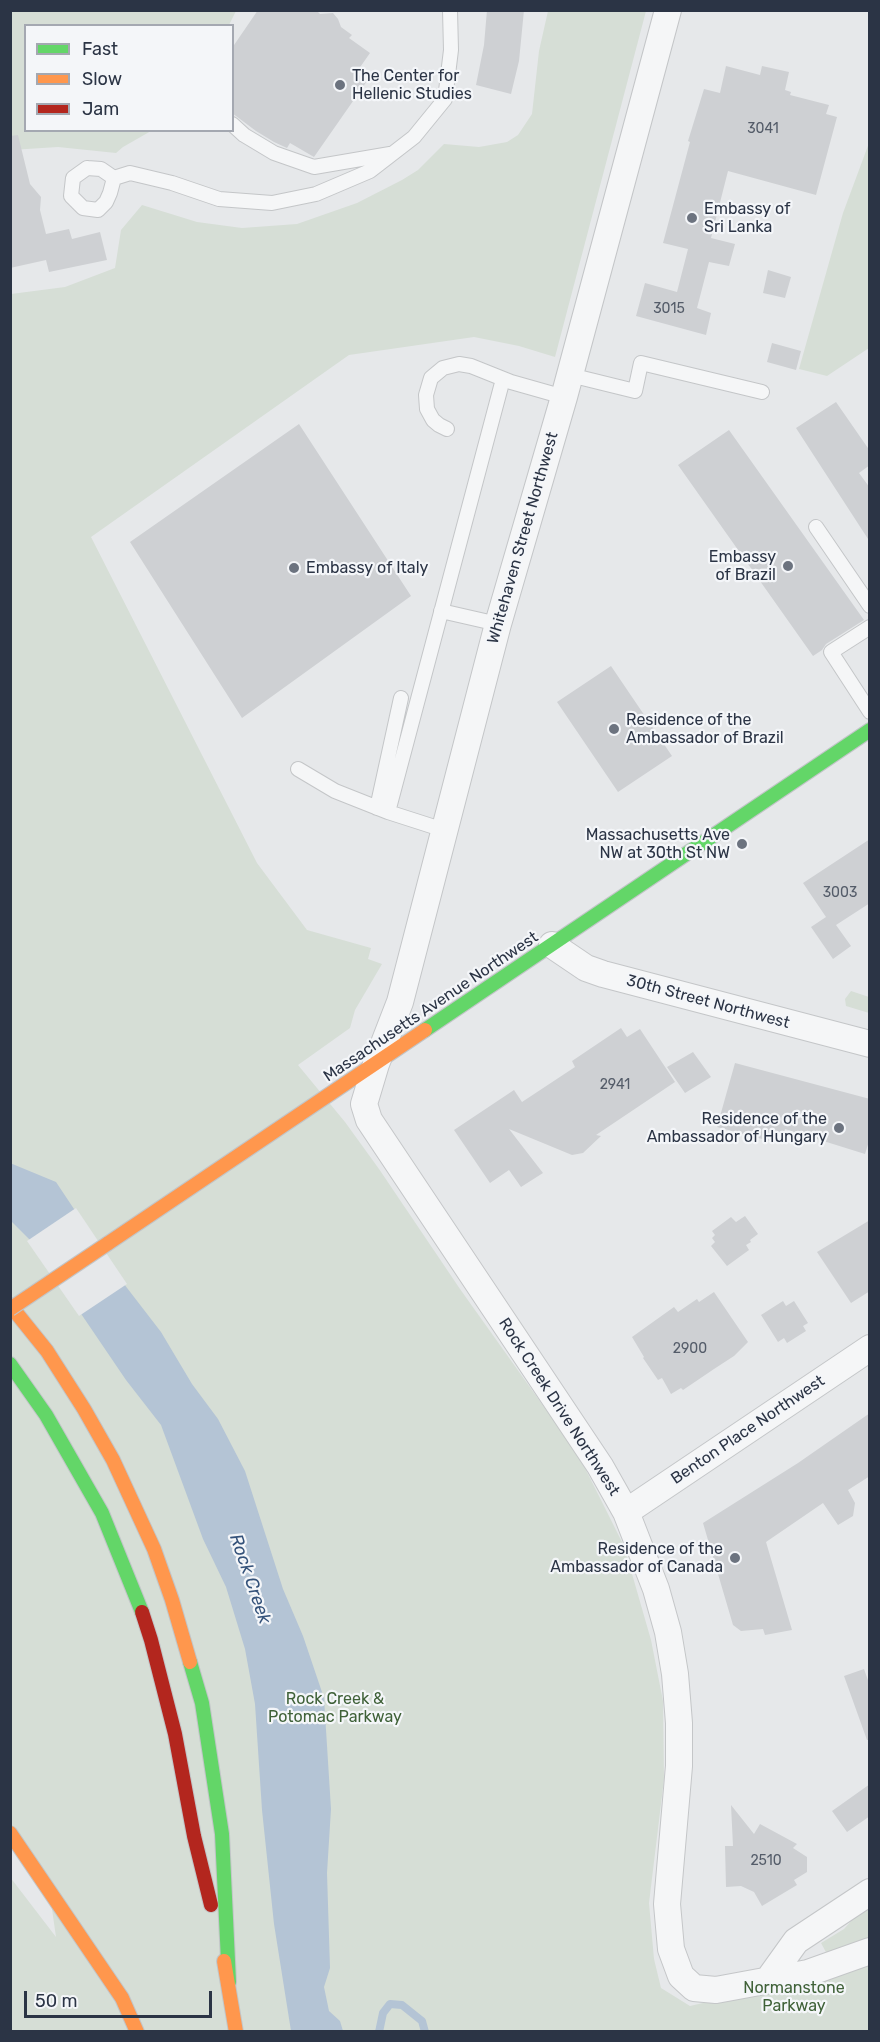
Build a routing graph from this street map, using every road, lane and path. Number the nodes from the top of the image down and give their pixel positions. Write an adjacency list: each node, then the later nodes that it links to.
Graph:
1 (450, 10): 4 (lane)
2 (668, 10): 7 (street, Whitehaven Street Northwest)
3 (234, 126): 4 (lane)
4 (393, 154): 5 (lane)
5 (114, 178)
6 (503, 379): 7 (lane); 9 (lane); 12 (lane)
7 (567, 386): 8 (lane); 13 (street, Whitehaven Street Northwest)
8 (762, 392)
9 (447, 429)
10 (816, 527): 11 (lane)
11 (870, 606)
12 (441, 610): 13 (lane); 19 (lane)
13 (498, 624): 20 (street, Whitehaven Street Northwest)
14 (870, 627): 16 (lane)
15 (401, 698): 19 (lane)
16 (870, 712)
17 (870, 730): 21 (main road, Massachusetts Avenue Northwest)
18 (298, 769): 19 (lane)
19 (382, 810): 20 (lane)
20 (444, 830): 23 (street, Whitehaven Street Northwest)
21 (552, 945): 22 (street, 30th Street Northwest); 23 (main road, Massachusetts Avenue Northwest)
22 (870, 1044)
23 (375, 1064): 24 (main road, Massachusetts Avenue Northwest, bridge); 27 (street, Rock Creek Drive Northwest)
24 (10, 1307): 32 (main road)
25 (870, 1348): 27 (street, Benton Place Northwest)
26 (10, 1364): 32 (main road)
27 (626, 1512): 31 (street, Rock Creek Drive Northwest)
28 (10, 1833): 33 (main road)
29 (870, 1892): 31 (street)
30 (870, 1951): 31 (street, Rock Creek Drive Northwest)
31 (768, 1980)
32 (229, 1982): 34 (main road)
33 (137, 2031)
34 (236, 2031)

